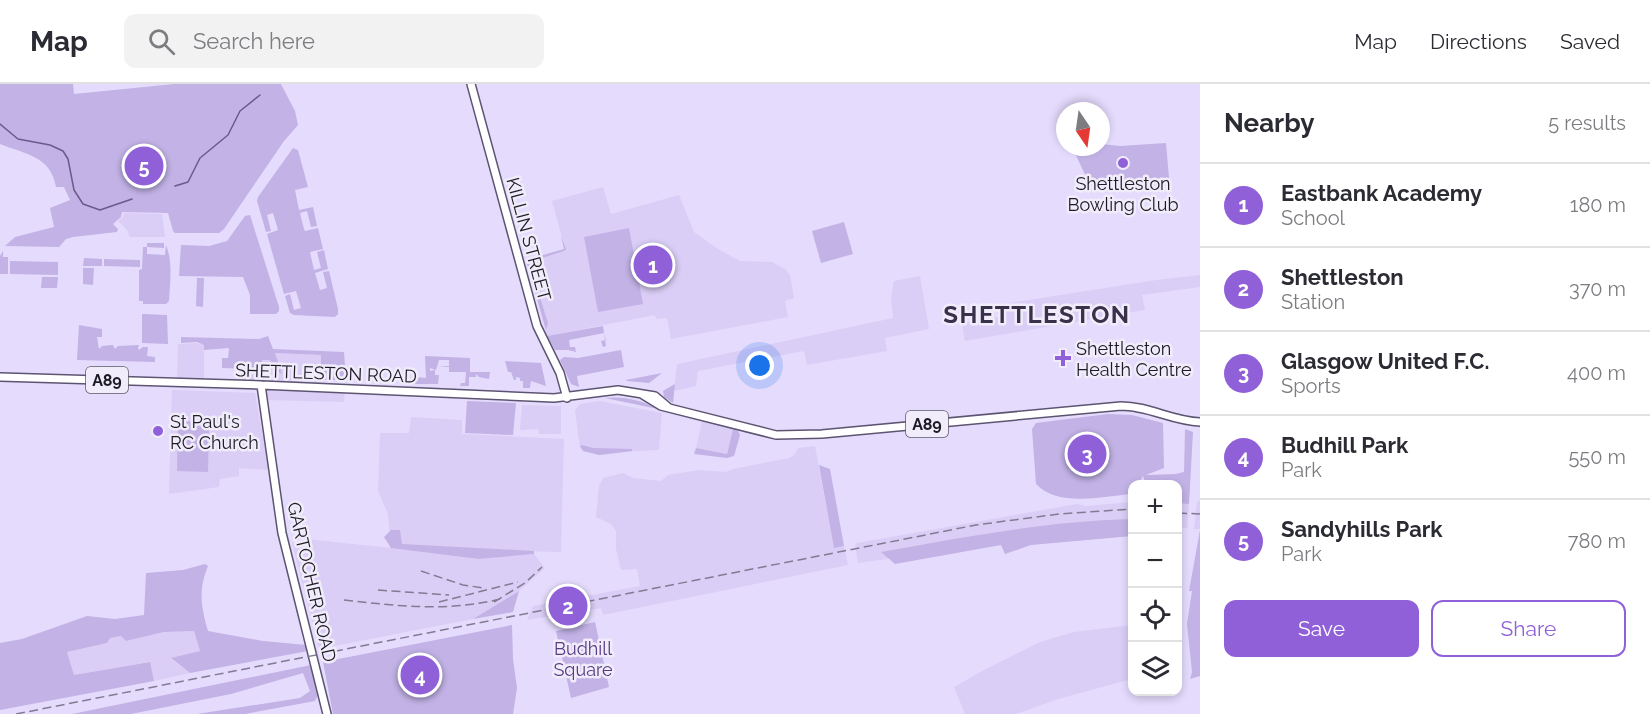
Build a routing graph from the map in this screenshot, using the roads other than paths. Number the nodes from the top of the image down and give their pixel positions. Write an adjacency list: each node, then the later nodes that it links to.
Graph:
1 (471, 84): 4 (main road, KILLIN STREET)
2 (0, 377): 3 (main road, SHETTLESTON ROAD / A89)
3 (261, 385): 4 (main road, SHETTLESTON ROAD / A89); 6 (main road, GARTOCHER ROAD)
4 (567, 398): 5 (main road, SHETTLESTON ROAD / A89)
5 (1200, 422)
6 (327, 714)

